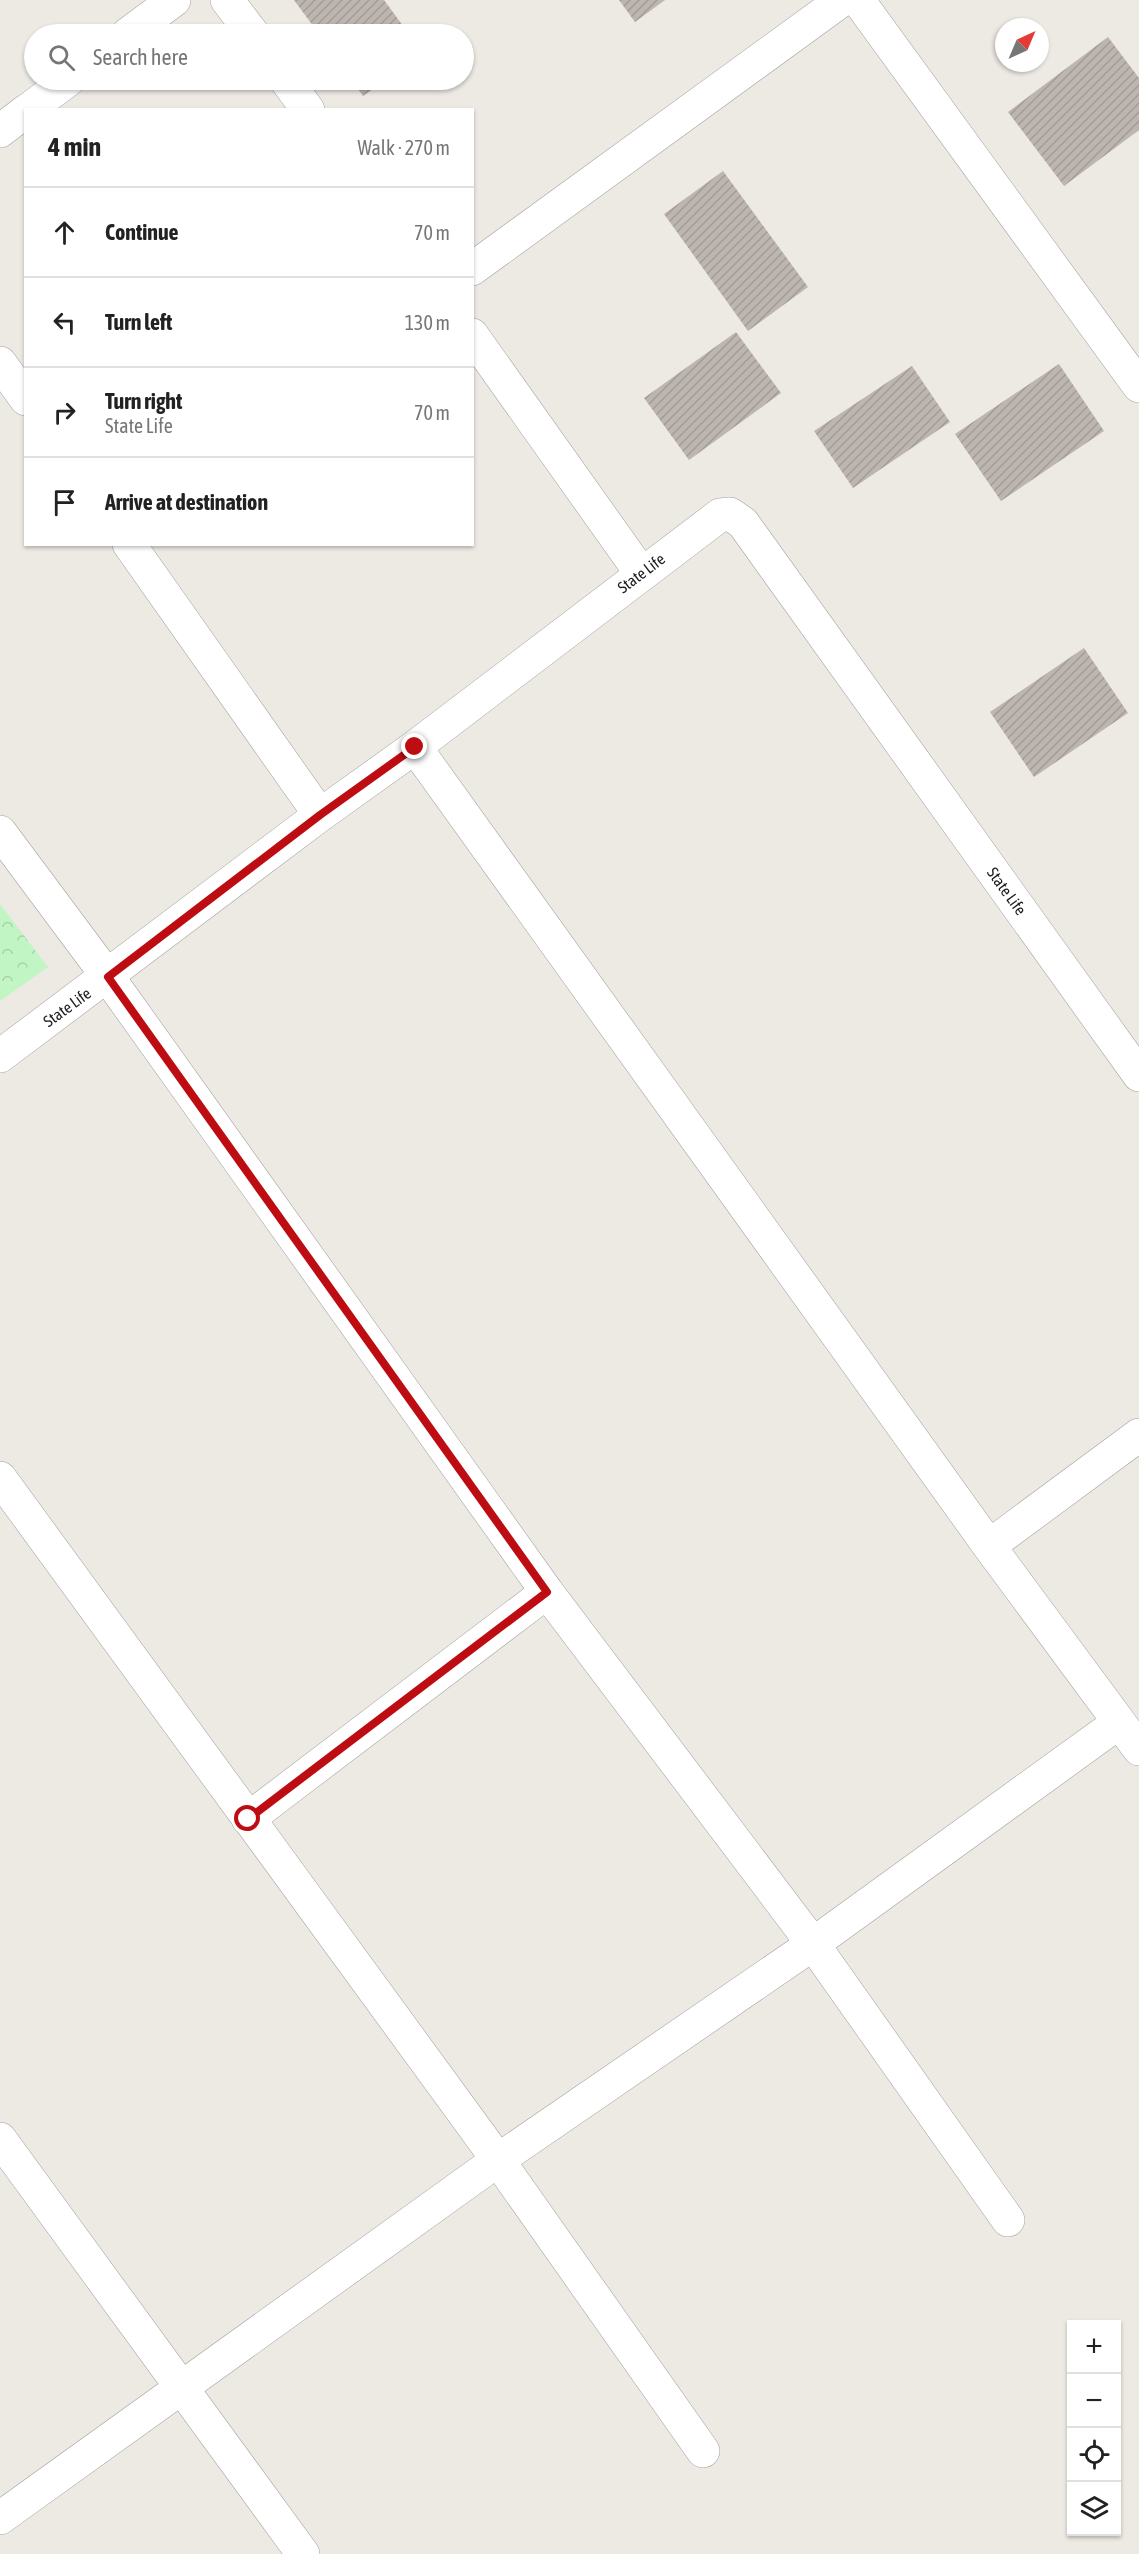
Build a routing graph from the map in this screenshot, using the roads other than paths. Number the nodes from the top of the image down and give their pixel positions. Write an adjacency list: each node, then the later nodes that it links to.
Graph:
1 (174, 0): 5 (street)
2 (227, 0): 6 (street)
3 (843, 0): 13 (street)
4 (858, 0): 16 (street)
5 (142, 24)
6 (245, 24)
7 (54, 90): 9 (street)
8 (293, 90): 10 (street)
9 (30, 108)
10 (307, 108)
11 (24, 112): 12 (street)
12 (0, 130)
13 (474, 268)
14 (474, 338): 19 (street)
15 (0, 363): 17 (street)
16 (1139, 386)
17 (24, 396)
18 (130, 546): 21 (street)
19 (641, 573): 20 (street, State Life); 25 (street, State Life)
20 (415, 747): 21 (street, State Life); 28 (street)
21 (320, 815): 23 (street, State Life)
22 (0, 832): 23 (street)
23 (108, 977): 24 (street, State Life); 29 (street)
24 (0, 1056)
25 (1139, 1075)
26 (1139, 1435): 28 (street)
27 (0, 1479): 32 (street)
28 (989, 1546): 30 (street)
29 (547, 1592): 32 (street); 33 (street)
30 (1118, 1723): 31 (street); 33 (street)
31 (1139, 1749)
32 (248, 1819): 35 (street)
33 (813, 1944): 35 (street); 36 (street)
34 (0, 2139): 37 (street)
35 (498, 2160): 37 (street); 38 (street)
36 (1008, 2220)
37 (180, 2388): 39 (street); 40 (street)
38 (703, 2451)
39 (0, 2518)
40 (303, 2554)

